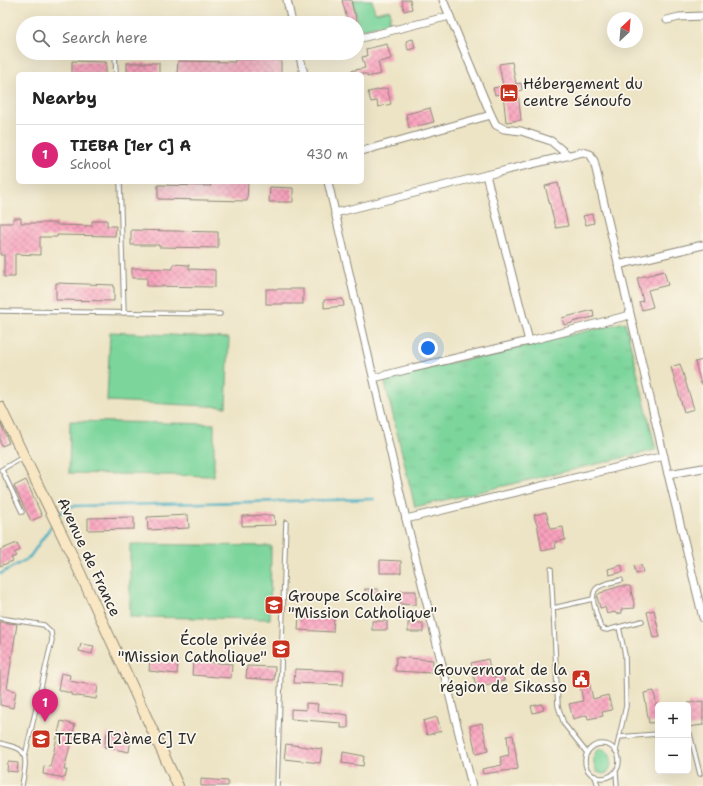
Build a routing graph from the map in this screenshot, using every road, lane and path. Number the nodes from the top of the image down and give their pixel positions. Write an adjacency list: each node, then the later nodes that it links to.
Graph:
1 (287, 0): 3 (street)
2 (443, 0): 4 (street)
3 (290, 16)
4 (450, 16): 7 (street); 12 (street)
5 (703, 16): 6 (street)
6 (667, 20)
7 (364, 37)
8 (115, 60): 10 (lane)
9 (301, 60): 11 (street)
10 (116, 72)
11 (304, 72)
12 (491, 115): 13 (street); 14 (street)
13 (364, 150)
14 (569, 156): 15 (street); 20 (street)
15 (486, 175): 18 (street); 25 (street)
16 (120, 184): 22 (lane)
17 (328, 184): 18 (street)
18 (335, 213): 26 (street)
19 (703, 245): 20 (street)
20 (618, 265): 24 (street)
21 (0, 311): 22 (lane)
22 (124, 313): 23 (lane)
23 (220, 314)
24 (630, 315): 25 (street); 29 (street)
25 (528, 341): 26 (street)
26 (374, 378): 34 (street)
27 (0, 407): 28 (main road, Avenue de France)
28 (24, 456): 31 (lane); 55 (main road, Avenue de France)
29 (664, 456): 32 (street); 34 (street)
30 (703, 468): 32 (street)
31 (1, 470): 33 (lane)
32 (668, 474): 41 (street)
33 (22, 512)
34 (406, 519): 57 (street)
35 (286, 522): 56 (lane)
36 (551, 569): 39 (lane)
37 (621, 580): 38 (lane)
38 (593, 599): 39 (lane); 43 (lane)
39 (553, 608): 49 (lane)
40 (0, 618): 50 (lane)
41 (703, 618)
42 (642, 622): 43 (lane)
43 (619, 627): 45 (lane)
44 (655, 734): 45 (lane)
45 (619, 737): 48 (lane)
46 (691, 738): 52 (lane)
47 (0, 743): 50 (lane)
48 (616, 751): 49 (lane); 51 (lane)
49 (587, 753): 53 (lane)
50 (25, 756): 54 (lane)
51 (616, 772): 53 (lane); 59 (lane)
52 (700, 774)
53 (595, 776): 58 (lane)
54 (22, 786)
55 (178, 786)
56 (277, 786)
57 (472, 786)
58 (598, 786)
59 (617, 786)

